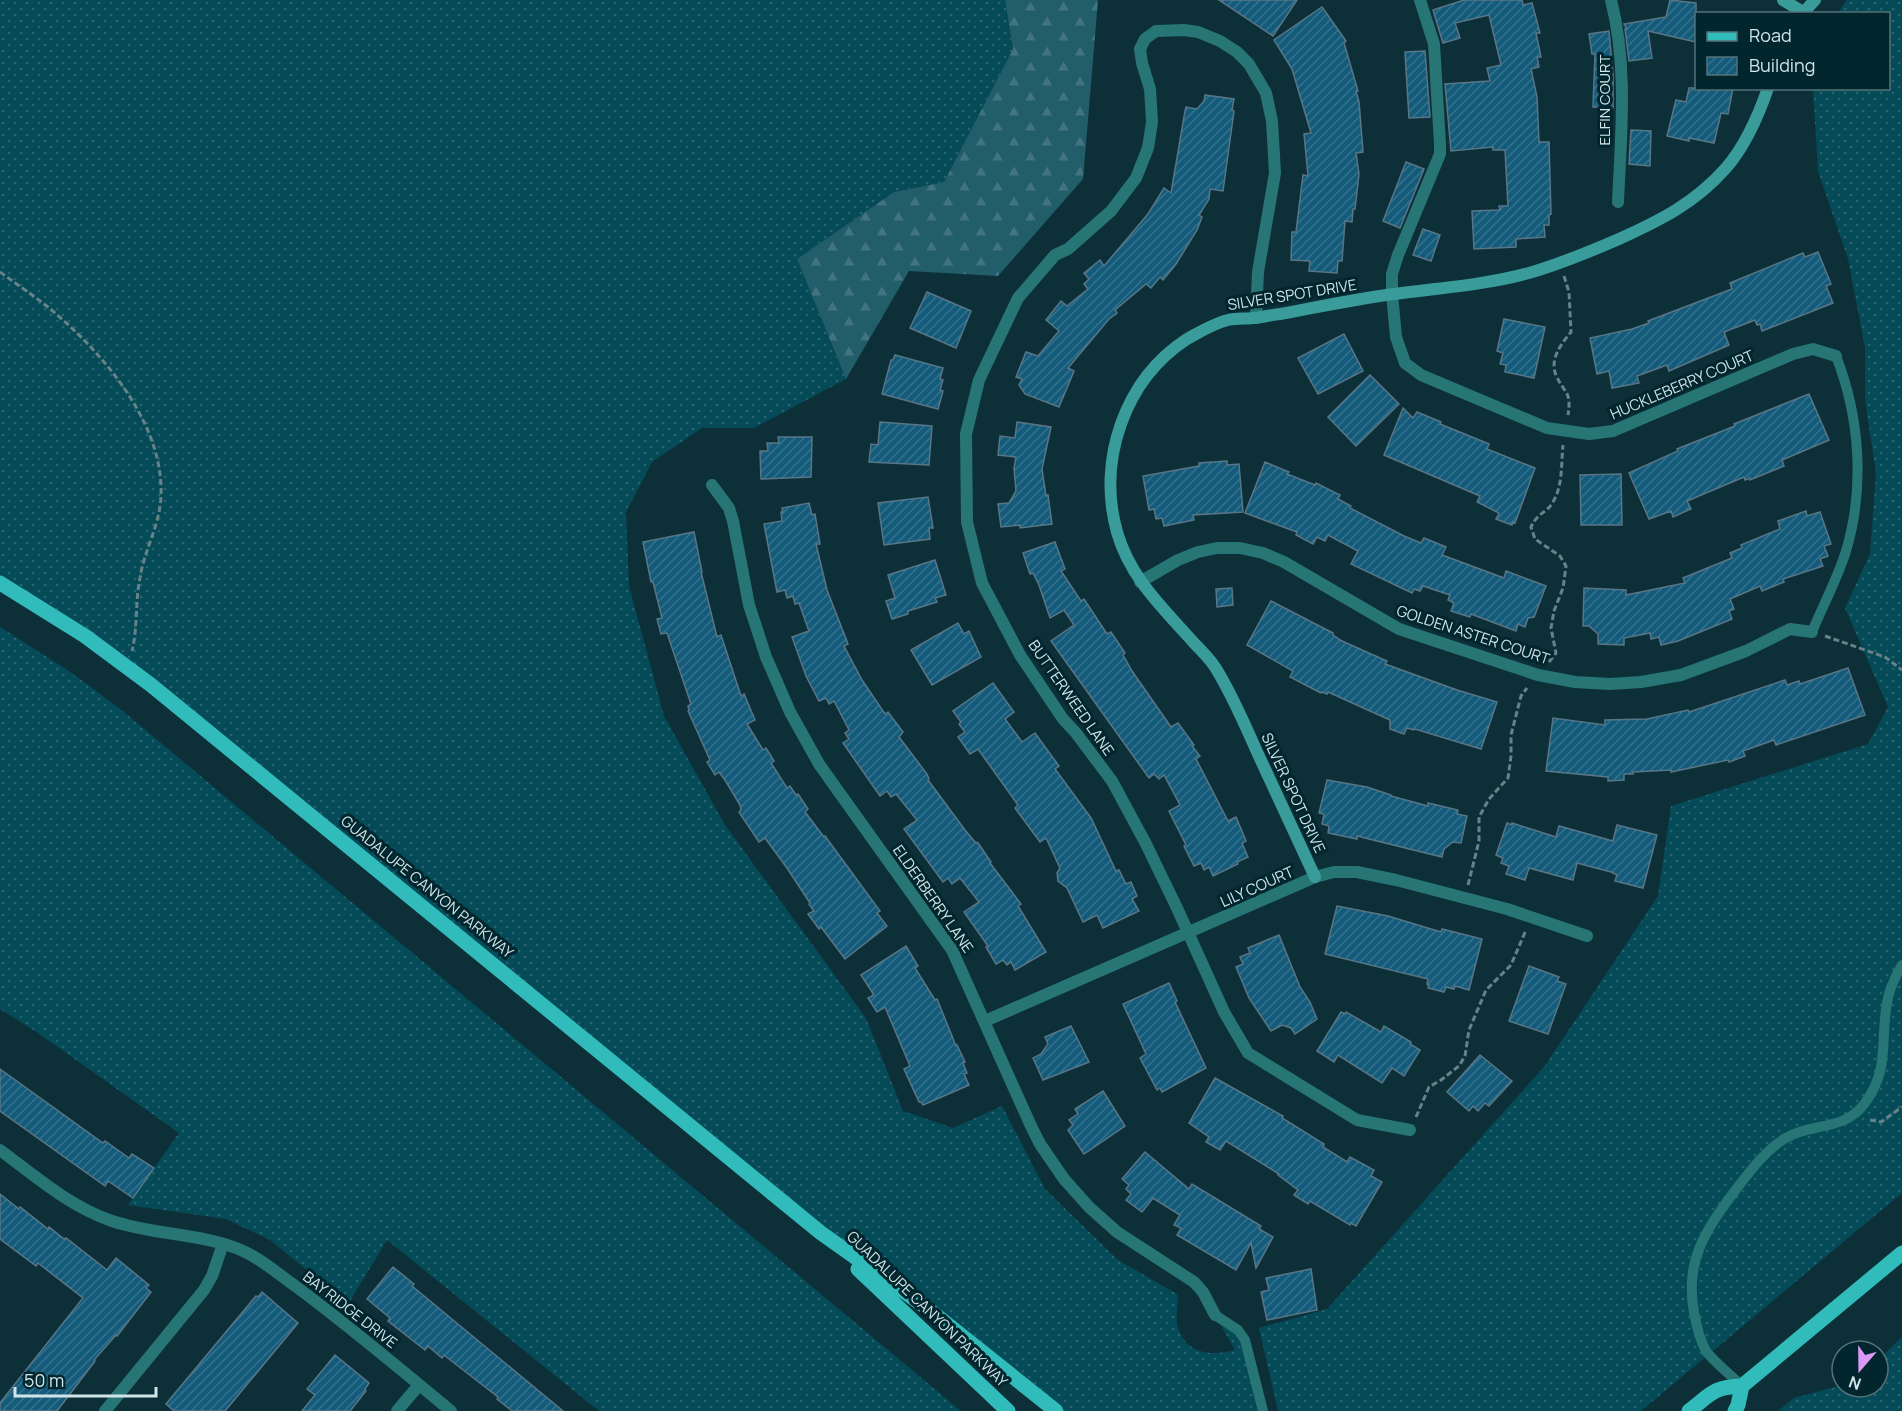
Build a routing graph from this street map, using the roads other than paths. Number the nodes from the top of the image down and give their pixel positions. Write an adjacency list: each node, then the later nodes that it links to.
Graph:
1 (1420, 0): 8 (street, HUCKLEBERRY COURT)
2 (1611, 0): 7 (street, ELFIN COURT)
3 (1783, 0): 5 (street)
4 (1815, 0): 5 (street)
5 (1803, 8)
6 (1767, 90): 8 (street, SILVER SPOT DRIVE)
7 (1618, 201)
8 (1392, 294): 9 (street, SILVER SPOT DRIVE); 10 (street, HUCKLEBERRY COURT)
9 (1256, 318): 12 (street, SILVER SPOT DRIVE); 16 (street, BUTTERWEED LANE)
10 (1836, 356): 14 (lane)
11 (712, 485): 19 (street, ELDERBERRY LANE)
12 (1140, 582): 14 (street, GOLDEN ASTER COURT); 15 (street, SILVER SPOT DRIVE)
13 (0, 583): 22 (main road, GUADALUPE CANYON PARKWAY)
14 (1812, 632)
15 (1315, 877): 16 (street, LILY COURT); 17 (street, LILY COURT)
16 (1188, 933): 19 (street, LILY COURT); 20 (street, BUTTERWEED LANE)
17 (1587, 936)
18 (1902, 965): 27 (lane)
19 (985, 1021): 25 (street, ELDERBERRY LANE)
20 (1410, 1130)
21 (0, 1150): 23 (street, BAY RIDGE DRIVE)
22 (821, 1233): 31 (main road, GUADALUPE CANYON PARKWAY); 32 (main road, GUADALUPE CANYON PARKWAY)
23 (224, 1244): 26 (street, BAY RIDGE DRIVE); 28 (street)
24 (1902, 1253): 27 (main road)
25 (1215, 1315): 33 (lane)
26 (419, 1384): 29 (street); 30 (street, BAY RIDGE DRIVE)
27 (1742, 1386): 34 (main road); 35 (main road)
28 (105, 1411)
29 (397, 1411)
30 (451, 1411)
31 (1008, 1411)
32 (1056, 1411)
33 (1263, 1411)
34 (1689, 1411)
35 (1735, 1411)

